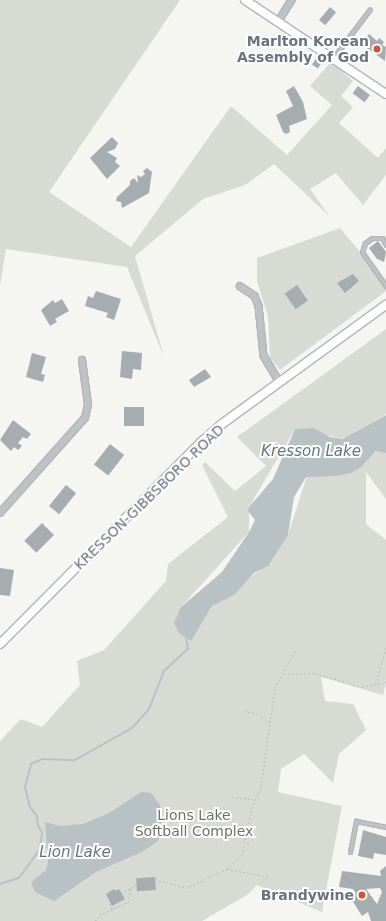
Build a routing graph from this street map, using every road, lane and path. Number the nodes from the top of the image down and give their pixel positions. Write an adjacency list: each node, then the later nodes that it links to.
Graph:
1 (245, 0): 4 (street)
2 (292, 0): 4 (street)
3 (370, 9): 5 (lane)
4 (278, 22): 5 (street)
5 (333, 58): 6 (street)
6 (386, 94)
7 (386, 245): 8 (lane)
8 (384, 280): 10 (lane)
9 (240, 286): 13 (street)
10 (386, 286)
11 (386, 305): 13 (street, KRESSON-GIBBSBORO ROAD)
12 (82, 360): 14 (street)
13 (280, 383): 15 (street, KRESSON-GIBBSBORO ROAD)
14 (0, 513)
15 (0, 644)
16 (386, 647): 20 (path)
17 (295, 651): 18 (path)
18 (283, 674): 20 (path); 22 (path)
19 (386, 682): 20 (path)
20 (376, 684)
21 (244, 711): 22 (path)
22 (270, 723): 24 (path)
23 (232, 796): 24 (path)
24 (255, 800): 26 (path)
25 (386, 827): 28 (lane)
26 (246, 843): 27 (path); 29 (path)
27 (251, 844)
28 (350, 852)
29 (227, 869): 30 (path); 31 (path)
30 (270, 877)
31 (155, 879)
32 (137, 884): 33 (path)
33 (131, 888): 34 (path); 36 (path)
34 (121, 893)
35 (109, 900): 36 (path)
36 (112, 912): 37 (path)
37 (95, 921)

